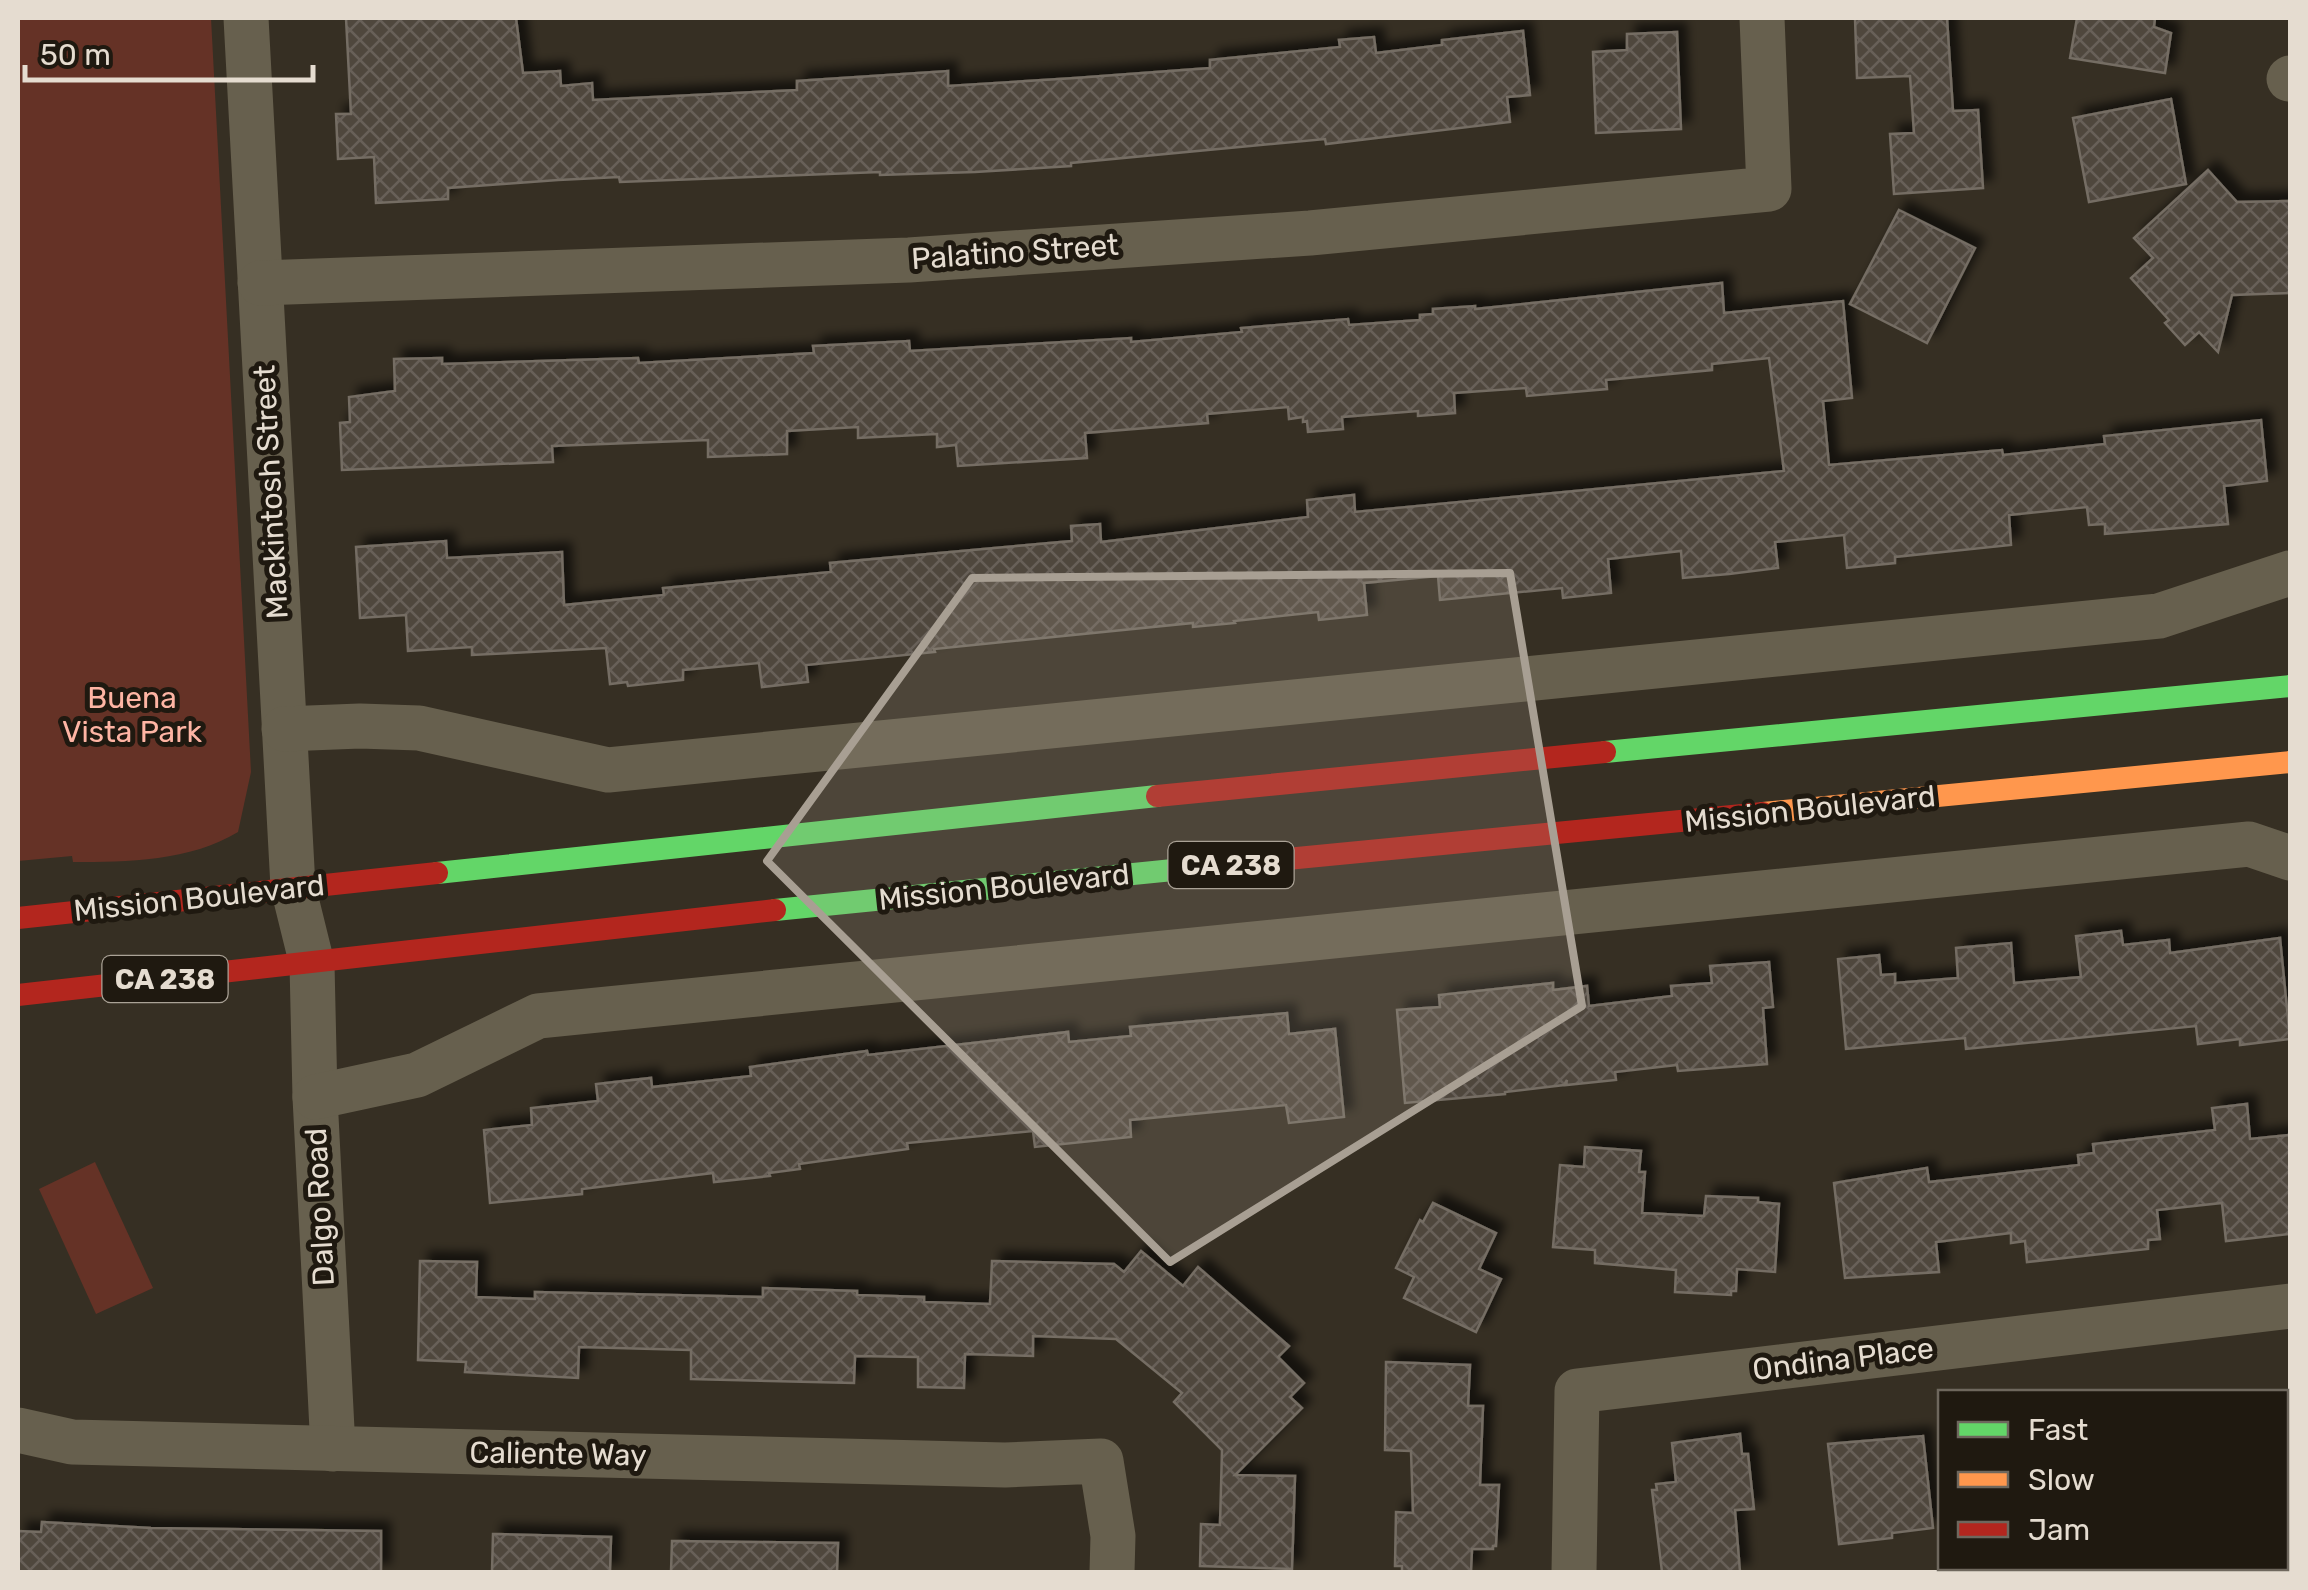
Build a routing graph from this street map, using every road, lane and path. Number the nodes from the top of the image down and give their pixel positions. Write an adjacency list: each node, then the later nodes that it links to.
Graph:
1 (246, 18): 3 (street, Mackintosh Street)
2 (1762, 18): 3 (street, Palatino Street)
3 (260, 283): 6 (street, Mackintosh Street)
4 (2290, 573): 6 (street)
5 (2290, 686): 9 (main road, Mission Boulevard)
6 (284, 729): 9 (street, Mackintosh Street)
7 (2290, 762): 11 (main road, Mission Boulevard / CA 238)
8 (2290, 858): 13 (street)
9 (293, 887): 10 (main road, Mission Boulevard); 11 (street, Mackintosh Street)
10 (18, 918)
11 (312, 964): 12 (main road, Mission Boulevard / CA 238); 13 (street, Dalgo Road)
12 (18, 994)
13 (315, 1097): 16 (street, Dalgo Road)
14 (2290, 1306): 18 (street, Ondina Place)
15 (18, 1430): 16 (street, Caliente Way)
16 (332, 1449): 17 (street, Caliente Way)
17 (1112, 1572)
18 (1574, 1572)

